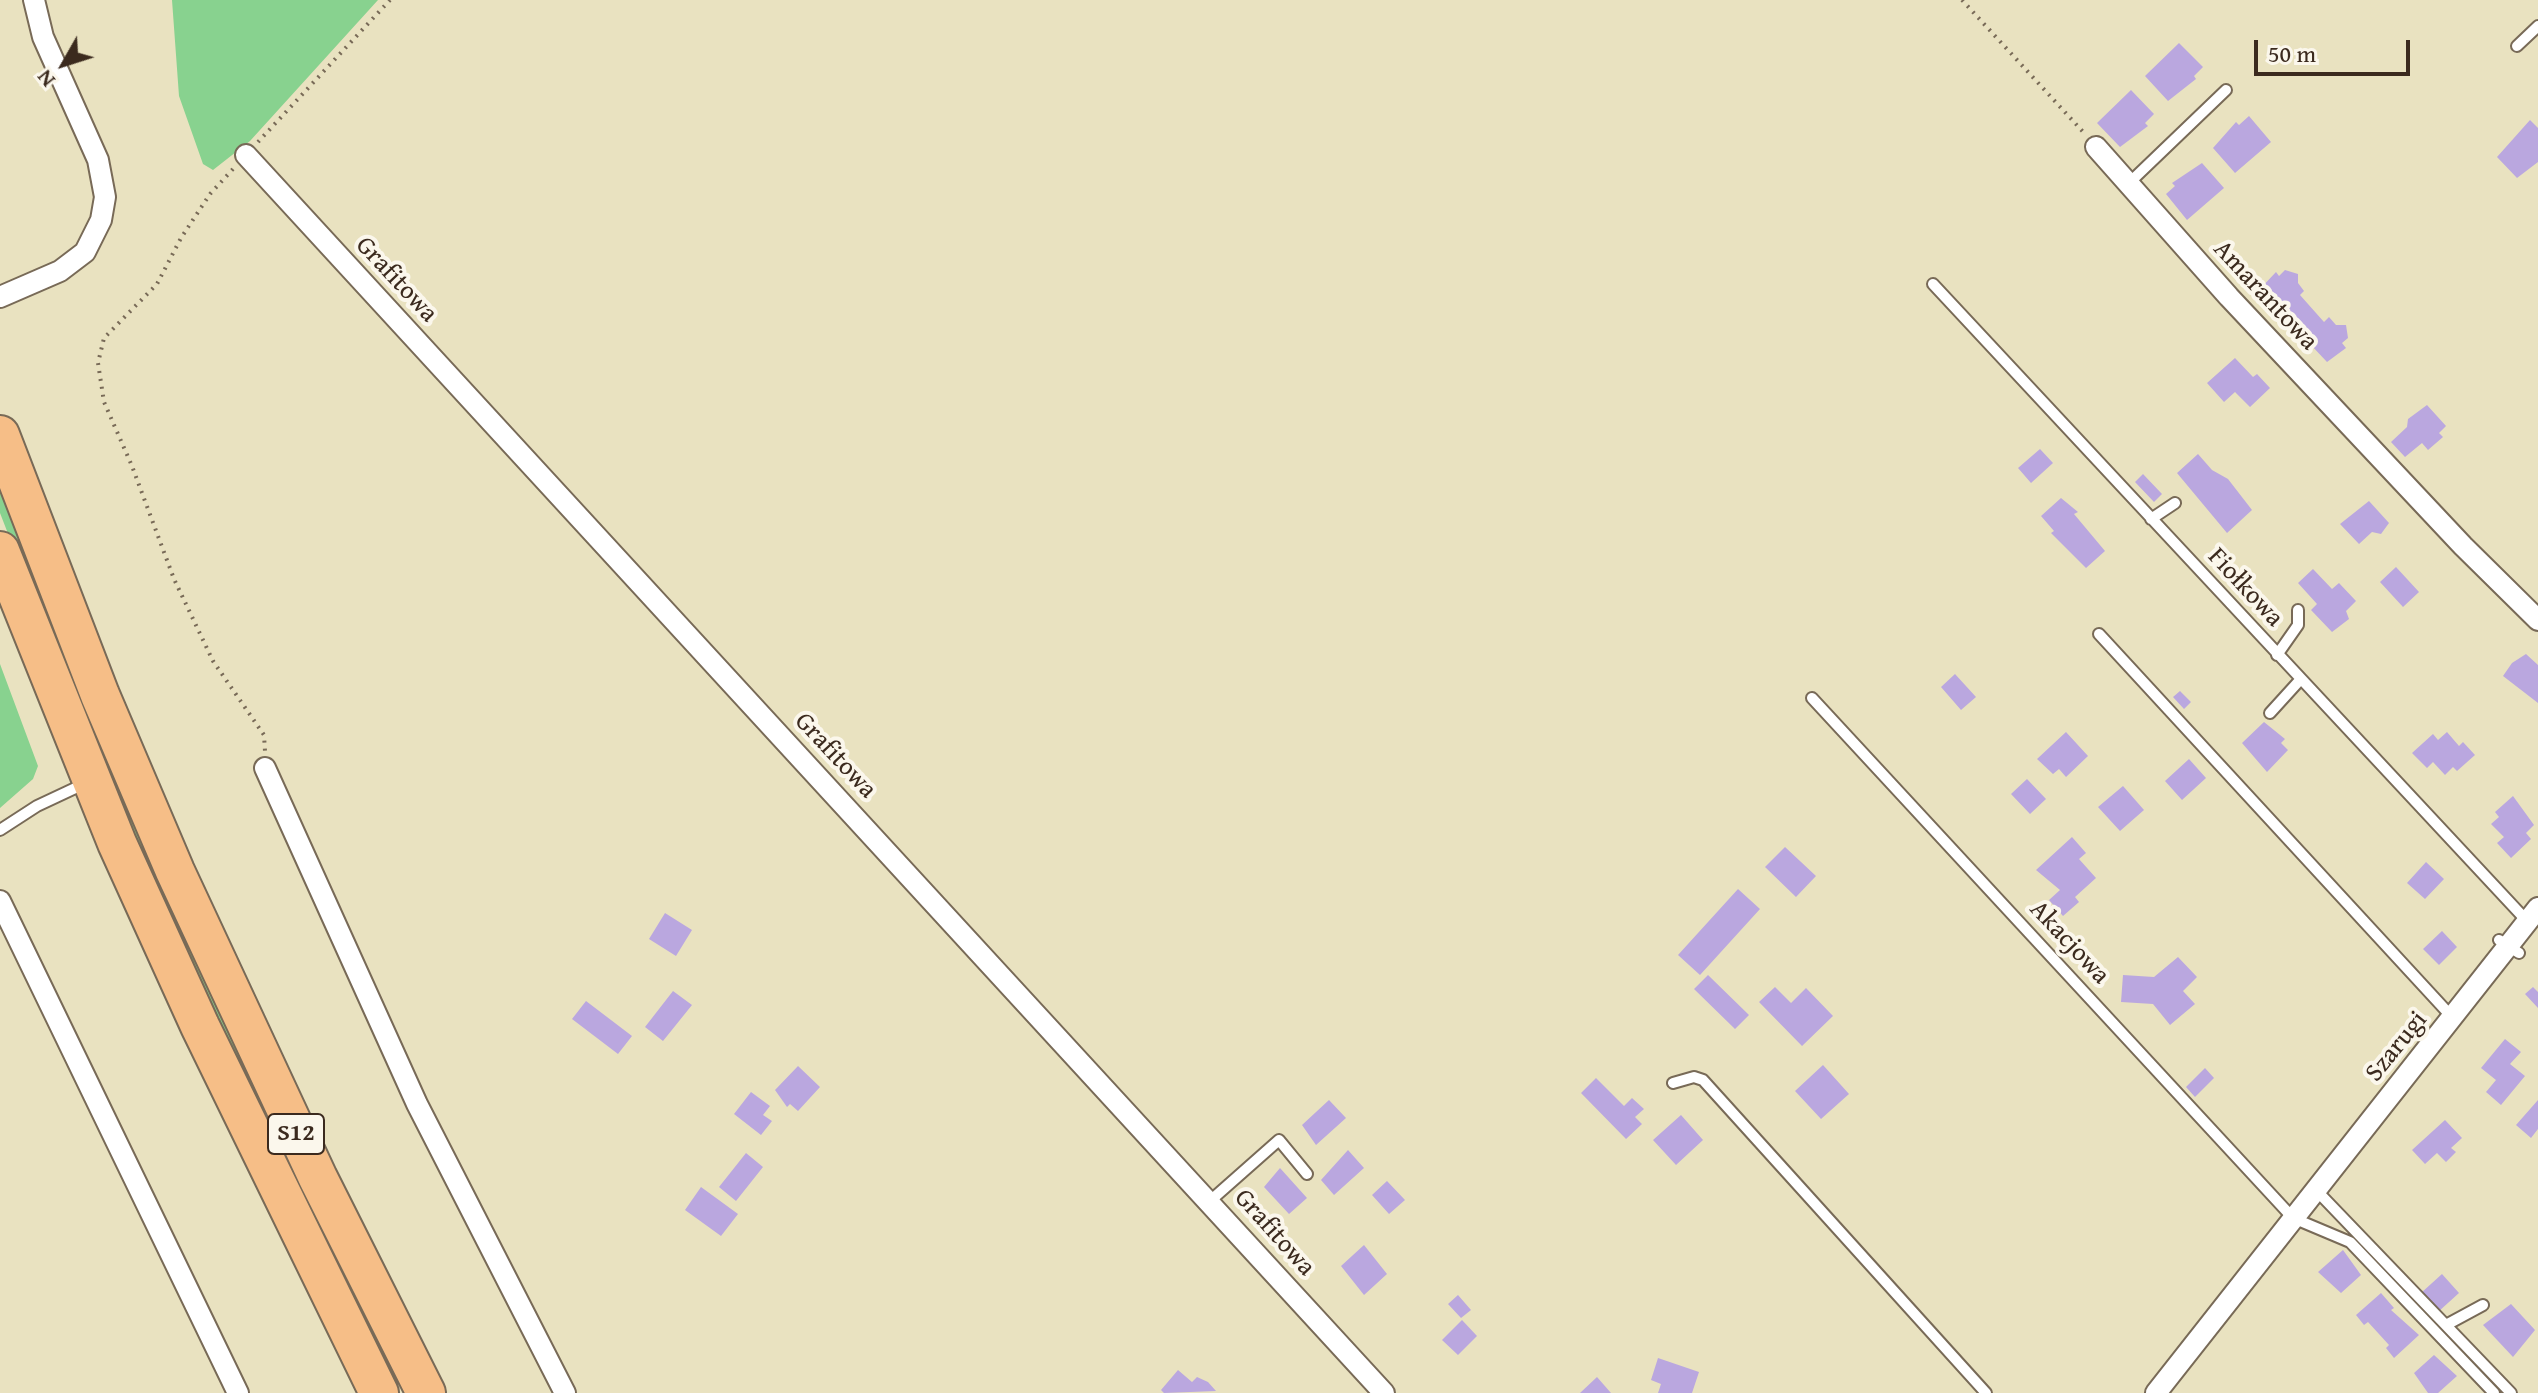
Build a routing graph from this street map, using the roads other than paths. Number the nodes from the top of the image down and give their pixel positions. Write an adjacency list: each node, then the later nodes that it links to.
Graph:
1 (34, 0): 9 (street)
2 (2538, 26): 3 (lane)
3 (2517, 46)
4 (2226, 90): 7 (lane)
5 (2096, 147): 7 (street, Amarantowa)
6 (246, 155): 30 (street, Grafitowa)
7 (2127, 185): 15 (street, Amarantowa)
8 (1933, 284): 12 (lane, Fiołkowa)
9 (0, 297)
10 (0, 435): 31 (highway, S12)
11 (2175, 503): 12 (lane)
12 (2151, 519): 17 (lane, Fiołkowa)
13 (0, 551): 22 (highway, S12)
14 (2298, 610): 17 (lane)
15 (2538, 620)
16 (2099, 634): 26 (lane)
17 (2277, 655): 18 (lane, Fiołkowa)
18 (2300, 680): 20 (lane); 25 (lane, Fiołkowa)
19 (1812, 698): 32 (lane, Akacjowa)
20 (2270, 713)
21 (265, 768): 38 (street)
22 (92, 780): 23 (lane); 31 (highway, S12)
23 (0, 830)
24 (0, 901): 35 (street)
25 (2532, 914): 26 (street, Szarugi)
26 (2457, 1008): 29 (street, Szarugi)
27 (1673, 1083): 40 (lane)
28 (1307, 1174): 30 (lane)
29 (2315, 1189): 32 (street, Szarugi); 34 (lane)
30 (1210, 1201): 39 (street, Grafitowa)
31 (312, 1214): 36 (highway, S12); 37 (highway, S12)
32 (2293, 1218): 41 (street, Szarugi); 42 (lane)
33 (2483, 1305): 34 (lane)
34 (2446, 1325): 43 (lane)
35 (238, 1393)
36 (379, 1393)
37 (426, 1393)
38 (565, 1393)
39 (1384, 1393)
40 (1986, 1393)
41 (2156, 1393)
42 (2494, 1393)
43 (2511, 1393)

